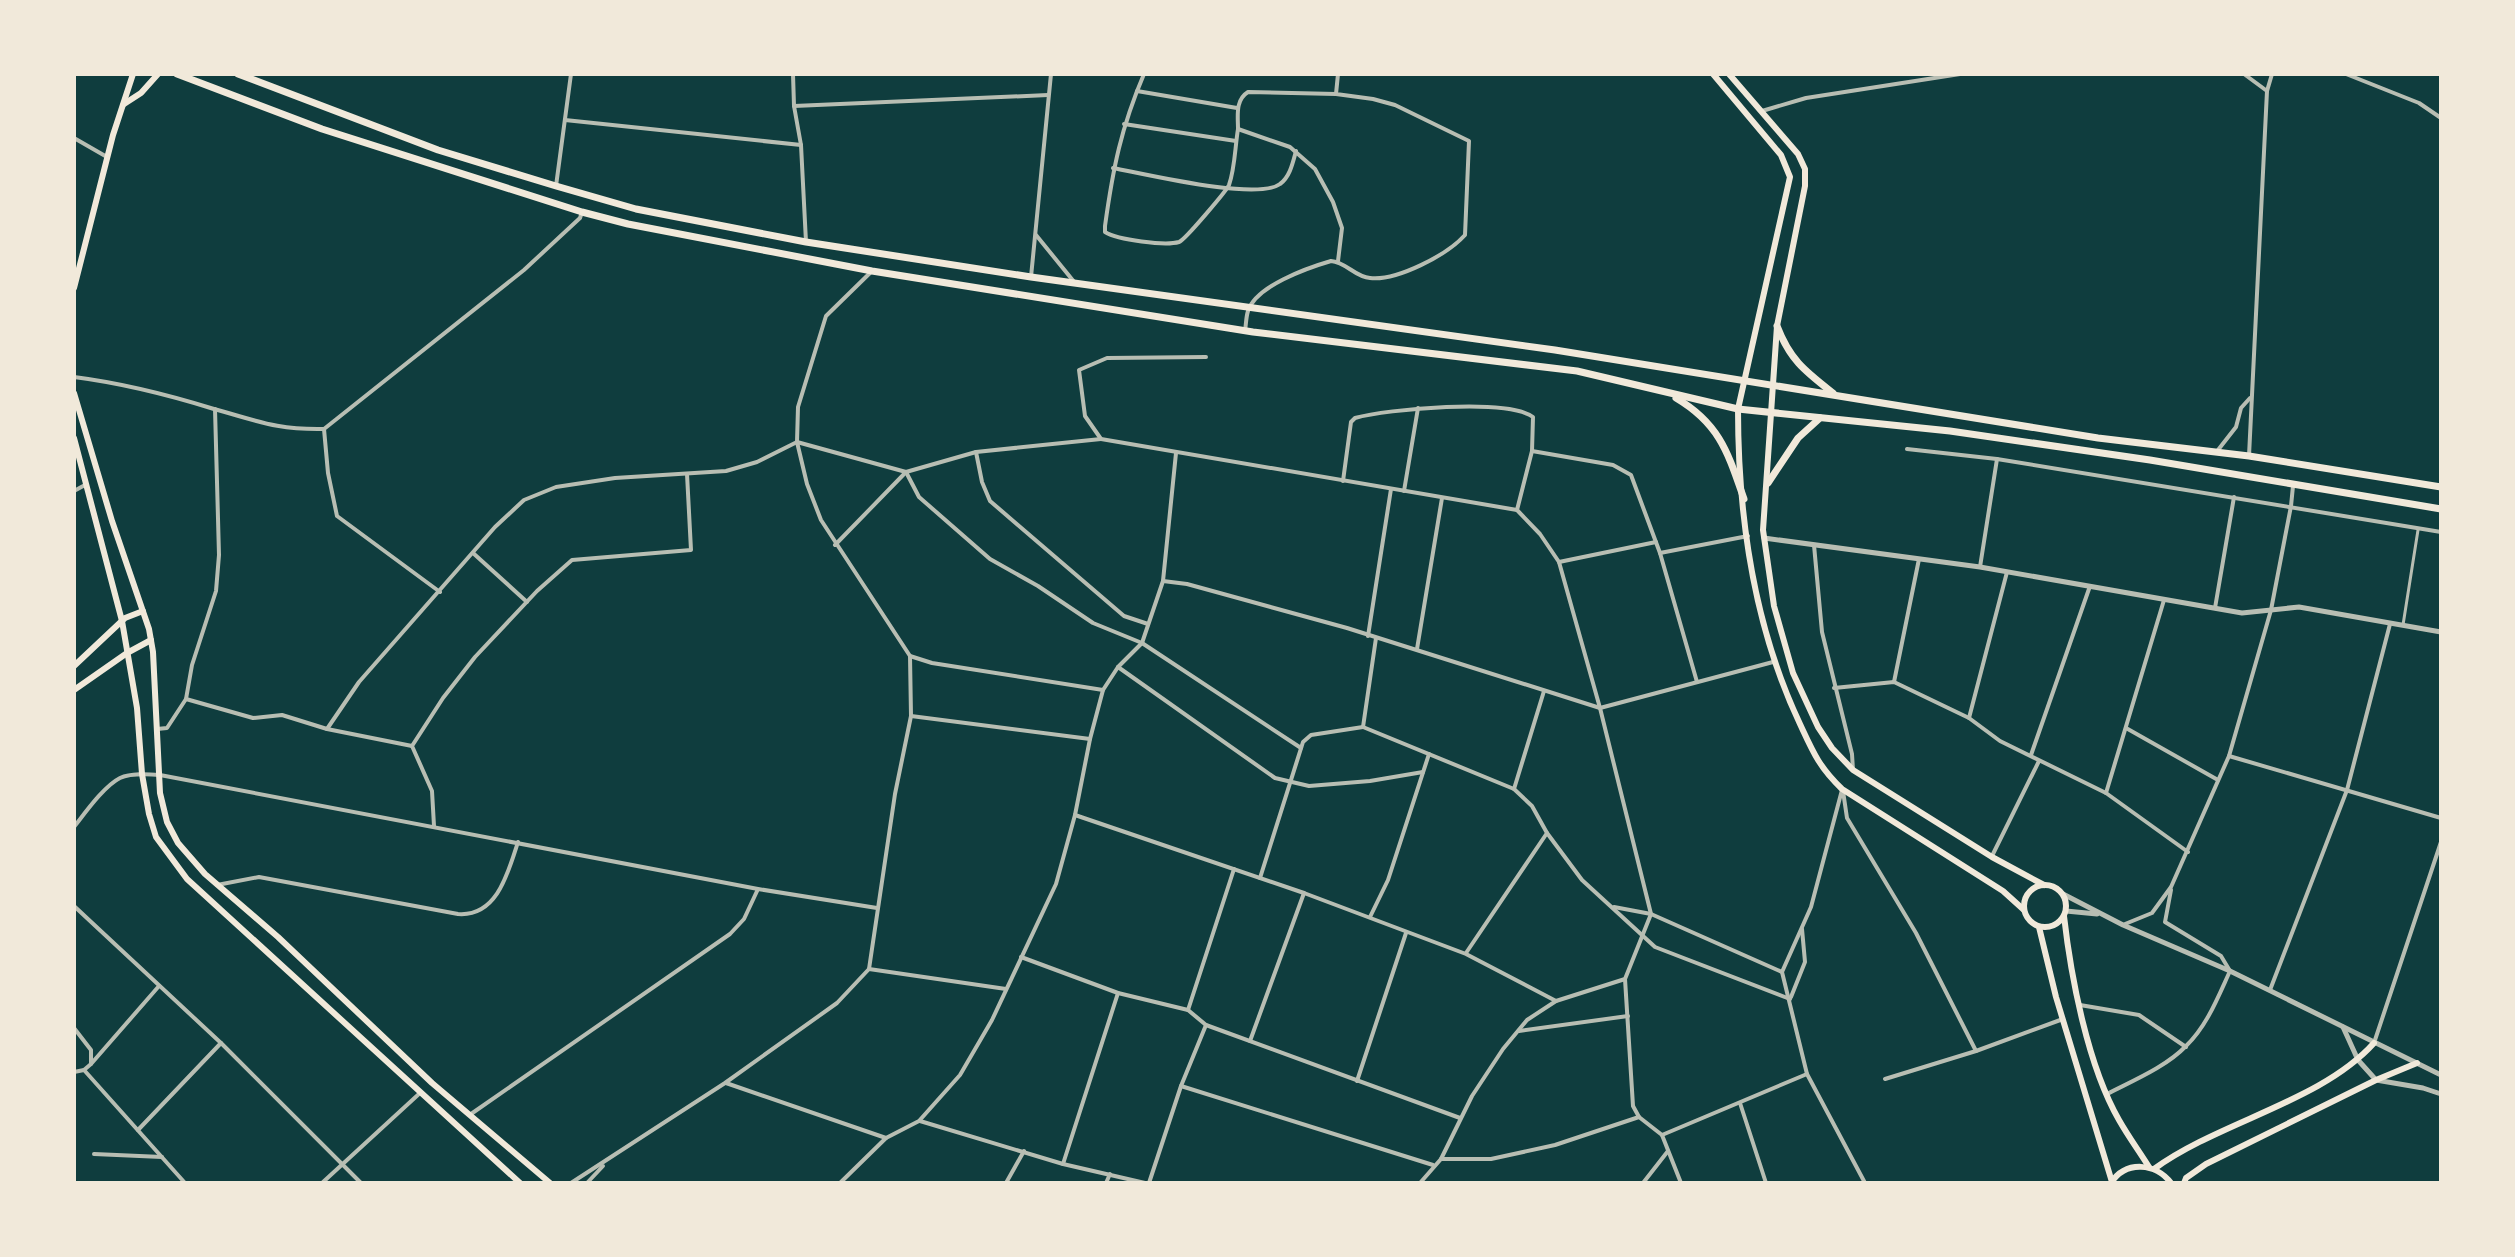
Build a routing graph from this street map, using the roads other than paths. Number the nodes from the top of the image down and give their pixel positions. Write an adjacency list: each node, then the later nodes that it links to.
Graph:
1 (133, 74): 21 (main road)
2 (158, 74): 21 (main road)
3 (177, 74): 37 (highway)
4 (238, 74): 16 (highway)
5 (571, 74): 26 (street)
6 (793, 74): 22 (street)
7 (1051, 74): 20 (street)
8 (1144, 74): 17 (street)
9 (1338, 74): 19 (street)
10 (1713, 74): 50 (main road)
11 (1729, 74): 24 (main road)
12 (1960, 74): 24 (street)
13 (2244, 74): 18 (street)
14 (2272, 74): 18 (street)
15 (2346, 74): 25 (street)
16 (250, 77): 35 (highway)
17 (1137, 91): 23 (street); 27 (street)
18 (2267, 91): 55 (street)
19 (1336, 94): 23 (street); 40 (street)
20 (1048, 95): 22 (street); 38 (street)
21 (124, 104): 33 (main road)
22 (794, 106): 31 (street)
23 (1238, 108): 28 (street)
24 (1761, 112): 46 (main road)
25 (2441, 118)
26 (565, 120): 31 (street); 35 (street)
27 (1124, 124): 30 (street); 34 (street)
28 (1238, 129): 30 (street); 32 (street)
29 (74, 138): 33 (street)
30 (1236, 141): 36 (street)
31 (801, 145): 39 (street)
32 (1296, 151): 36 (street); 40 (street)
33 (108, 157): 44 (main road)
34 (1113, 168): 36 (street); 36 (street)
35 (556, 186): 39 (highway)
36 (1228, 188)
37 (582, 212): 41 (highway); 61 (street)
38 (1036, 235): 42 (street); 43 (street)
39 (806, 242): 42 (highway)
40 (1338, 261): 45 (street)
41 (872, 271): 47 (highway); 64 (street)
42 (1031, 277): 43 (highway)
43 (1075, 283): 45 (highway)
44 (74, 288)
45 (1248, 308): 47 (street); 50 (highway)
46 (1777, 326): 51 (main road); 54 (highway)
47 (1245, 331): 52 (highway)
48 (1206, 357): 63 (street)
49 (74, 377): 57 (street)
50 (1745, 379): 51 (highway); 58 (main road)
51 (1775, 384): 54 (highway); 59 (main road)
52 (1667, 392): 58 (highway); 84 (highway)
53 (74, 393): 108 (main road)
54 (1835, 394): 68 (highway)
55 (2252, 396): 68 (street); 70 (street)
56 (1418, 408): 66 (street); 74 (street); 81 (street)
57 (215, 409): 61 (street); 130 (street)
58 (1738, 409): 59 (highway); 84 (main road)
59 (1771, 413): 60 (highway); 75 (main road)
60 (1820, 418): 75 (highway); 77 (highway)
61 (324, 429): 103 (street)
62 (74, 438): 76 (main road)
63 (1101, 439): 67 (street); 69 (street)
64 (797, 442): 72 (street); 73 (street); 93 (street)
65 (1907, 449): 71 (street)
66 (1532, 451): 87 (street); 92 (street)
67 (976, 452): 72 (street); 110 (street)
68 (2216, 452): 70 (highway)
69 (1176, 453): 74 (street); 101 (street)
70 (2249, 456): 78 (highway)
71 (1997, 459): 82 (street); 99 (street)
72 (906, 472): 93 (street); 117 (street)
73 (687, 474): 95 (street); 105 (street)
74 (1343, 481): 79 (street)
75 (1768, 483): 91 (main road)
76 (85, 485): 80 (street); 109 (main road)
77 (2293, 485): 85 (street); 86 (highway)
78 (2441, 487)
79 (1391, 489): 81 (street); 114 (street)
80 (74, 491)
81 (1404, 491): 83 (street)
82 (2234, 496): 85 (street); 106 (street)
83 (1442, 498): 87 (street); 118 (street)
84 (1744, 499): 90 (main road)
85 (2291, 506): 88 (street); 107 (street)
86 (2441, 509)
87 (1517, 510): 98 (street)
88 (2418, 528): 89 (street); 112 (street)
89 (2441, 532)
90 (1748, 536): 96 (street); 121 (main road)
91 (1764, 538): 94 (street); 145 (main road)
92 (1656, 542): 96 (street); 98 (street)
93 (835, 545): 120 (street)
94 (1814, 545): 97 (street); 126 (street)
95 (473, 553): 103 (street); 105 (street)
96 (1660, 553): 124 (street)
97 (1919, 559): 99 (street); 125 (street)
98 (1559, 562): 131 (street)
99 (1980, 567): 100 (street)
100 (2007, 572): 102 (street); 133 (street)
101 (1163, 581): 110 (street); 114 (street)
102 (2090, 586): 104 (street); 142 (street)
103 (440, 592): 137 (street)
104 (2164, 600): 106 (street); 135 (street)
105 (527, 602): 139 (street)
106 (2215, 608): 107 (street)
107 (2271, 610): 111 (street); 143 (street)
108 (143, 611): 109 (main road); 116 (main road)
109 (122, 621): 119 (main road); 122 (main road)
110 (1148, 624): 117 (street)
111 (2390, 624): 112 (street); 153 (street)
112 (2403, 625): 113 (street)
113 (2441, 632)
114 (1368, 636): 115 (street)
115 (1376, 638): 118 (street); 134 (street)
116 (151, 640): 119 (main road); 136 (main road)
117 (1142, 643): 123 (street); 140 (street)
118 (1417, 650): 129 (street)
119 (127, 653): 127 (main road); 147 (main road)
120 (910, 656): 128 (street); 132 (street)
121 (1773, 662): 124 (street); 152 (main road)
122 (74, 666)
123 (1118, 667): 128 (street); 149 (street)
124 (1697, 682): 131 (street)
125 (1894, 682): 126 (street); 133 (street)
126 (1834, 688): 145 (street)
127 (74, 690)
128 (1103, 690): 138 (street)
129 (1544, 691): 131 (street); 151 (street)
130 (186, 699): 136 (street); 137 (street)
131 (1600, 708): 178 (street)
132 (911, 716): 138 (street); 176 (street)
133 (1969, 718): 142 (street)
134 (1363, 727): 140 (street); 141 (street)
135 (2126, 728): 150 (street); 154 (street)
136 (157, 729): 148 (main road)
137 (327, 729): 139 (street)
138 (1090, 739): 155 (street)
139 (412, 746): 159 (street)
140 (1301, 748): 149 (street)
141 (1429, 754): 146 (street); 151 (street)
142 (2031, 755): 144 (street)
143 (2229, 756): 150 (street); 153 (street)
144 (2039, 761): 154 (street); 165 (street)
145 (1853, 770): 165 (main road)
146 (1423, 772): 149 (street); 181 (street)
147 (142, 774): 148 (street); 160 (street); 224 (main road)
148 (160, 775): 159 (street); 168 (main road)
149 (1290, 781): 167 (street)
150 (2218, 781): 164 (street)
151 (1514, 789): 161 (street)
152 (1842, 789): 156 (street); 158 (street); 177 (main road)
153 (2347, 790): 157 (street); 195 (street)
154 (2106, 793): 164 (street)
155 (1075, 815): 166 (street); 188 (street)
156 (1847, 818): 158 (street); 211 (street)
157 (2441, 818)
158 (1835, 819): 184 (street)
159 (434, 826): 162 (street)
160 (74, 827)
161 (1547, 833): 175 (street); 187 (street)
162 (518, 842): 168 (street); 171 (street)
163 (2441, 842): 209 (street)
164 (2188, 852): 170 (street)
165 (1992, 857): 169 (main road)
166 (1234, 869): 167 (street); 200 (street)
167 (1260, 878): 172 (street)
168 (217, 885): 228 (main road)
169 (2044, 885): 173 (main road); 177 (main road)
170 (2171, 887): 182 (street); 190 (street)
171 (758, 889): 176 (street); 228 (street)
172 (1304, 893): 181 (street); 207 (street)
173 (2063, 894): 179 (main road); 180 (street)
174 (74, 906): 193 (street)
175 (1612, 907): 178 (street); 186 (street)
176 (877, 908): 189 (street)
177 (2024, 910): 183 (main road)
178 (1651, 914): 186 (street); 191 (street)
179 (2065, 914): 180 (street); 183 (main road); 199 (main road)
180 (2103, 915): 182 (street)
181 (1370, 918): 185 (street)
182 (2123, 925): 190 (street)
183 (2039, 927): 202 (main road)
184 (1802, 928): 191 (street); 197 (street)
185 (1406, 933): 187 (street); 221 (street)
186 (1642, 935): 192 (street); 197 (street)
187 (1466, 954): 198 (street)
188 (1021, 957): 194 (street); 196 (street)
189 (869, 969): 194 (street); 222 (street)
190 (2230, 971): 195 (street); 210 (street)
191 (1782, 972): 197 (street)
192 (1625, 979): 198 (street); 201 (street)
193 (159, 986): 208 (street); 214 (street)
194 (1006, 989): 231 (street)
195 (2269, 992): 204 (street)
196 (1118, 993): 200 (street); 241 (street)
197 (1790, 999): 217 (street)
198 (1556, 1001): 206 (street)
199 (2080, 1005): 210 (street); 225 (main road)
200 (1188, 1010): 203 (street)
201 (1628, 1016): 206 (street); 229 (street)
202 (2063, 1019): 211 (street); 246 (main road)
203 (1206, 1025): 207 (street); 223 (street)
204 (2343, 1027): 209 (street); 212 (street)
205 (74, 1028): 214 (street)
206 (1517, 1031): 230 (street)
207 (1250, 1042): 221 (street)
208 (221, 1043): 232 (street); 242 (street)
209 (2374, 1043): 212 (main road); 213 (street)
210 (2186, 1047): 225 (street)
211 (1976, 1051): 219 (street)
212 (2358, 1060): 220 (street); 244 (main road)
213 (2417, 1063): 218 (street); 220 (main road)
214 (91, 1064): 215 (street)
215 (84, 1070): 216 (street); 232 (street)
216 (74, 1072)
217 (1807, 1074): 227 (street); 262 (street)
218 (2441, 1075)
219 (1885, 1079)
220 (2376, 1080): 226 (street); 264 (main road)
221 (1357, 1081): 230 (street)
222 (725, 1083): 234 (street); 240 (street)
223 (1181, 1086): 243 (street); 257 (street)
224 (420, 1093): 242 (street); 250 (main road)
225 (2107, 1094): 244 (main road)
226 (2441, 1094)
227 (1740, 1103): 233 (street); 261 (street)
228 (469, 1115): 251 (main road)
229 (1639, 1117): 233 (street); 239 (street)
230 (1460, 1118): 239 (street)
231 (919, 1121): 234 (street); 235 (street)
232 (138, 1130): 238 (street)
233 (1662, 1135): 236 (street)
234 (886, 1138): 254 (street)
235 (1024, 1151): 241 (street); 255 (street)
236 (1668, 1151): 259 (street); 260 (street)
237 (94, 1154): 238 (street)
238 (162, 1157): 247 (street)
239 (1441, 1159): 243 (street)
240 (607, 1161): 252 (street); 253 (street)
241 (1063, 1164): 245 (street)
242 (341, 1165): 248 (street); 249 (street)
243 (1433, 1165): 258 (street)
244 (2152, 1168): 246 (main road); 263 (main road)
245 (1110, 1174): 256 (street); 257 (street)
246 (2111, 1182)
247 (185, 1183)
248 (322, 1183)
249 (361, 1183)
250 (520, 1183)
251 (550, 1183)
252 (571, 1183)
253 (587, 1183)
254 (840, 1183)
255 (1006, 1183)
256 (1106, 1183)
257 (1147, 1183)
258 (1420, 1183)
259 (1643, 1183)
260 (1681, 1183)
261 (1766, 1183)
262 (1865, 1183)
263 (2171, 1183)
264 (2184, 1183)

